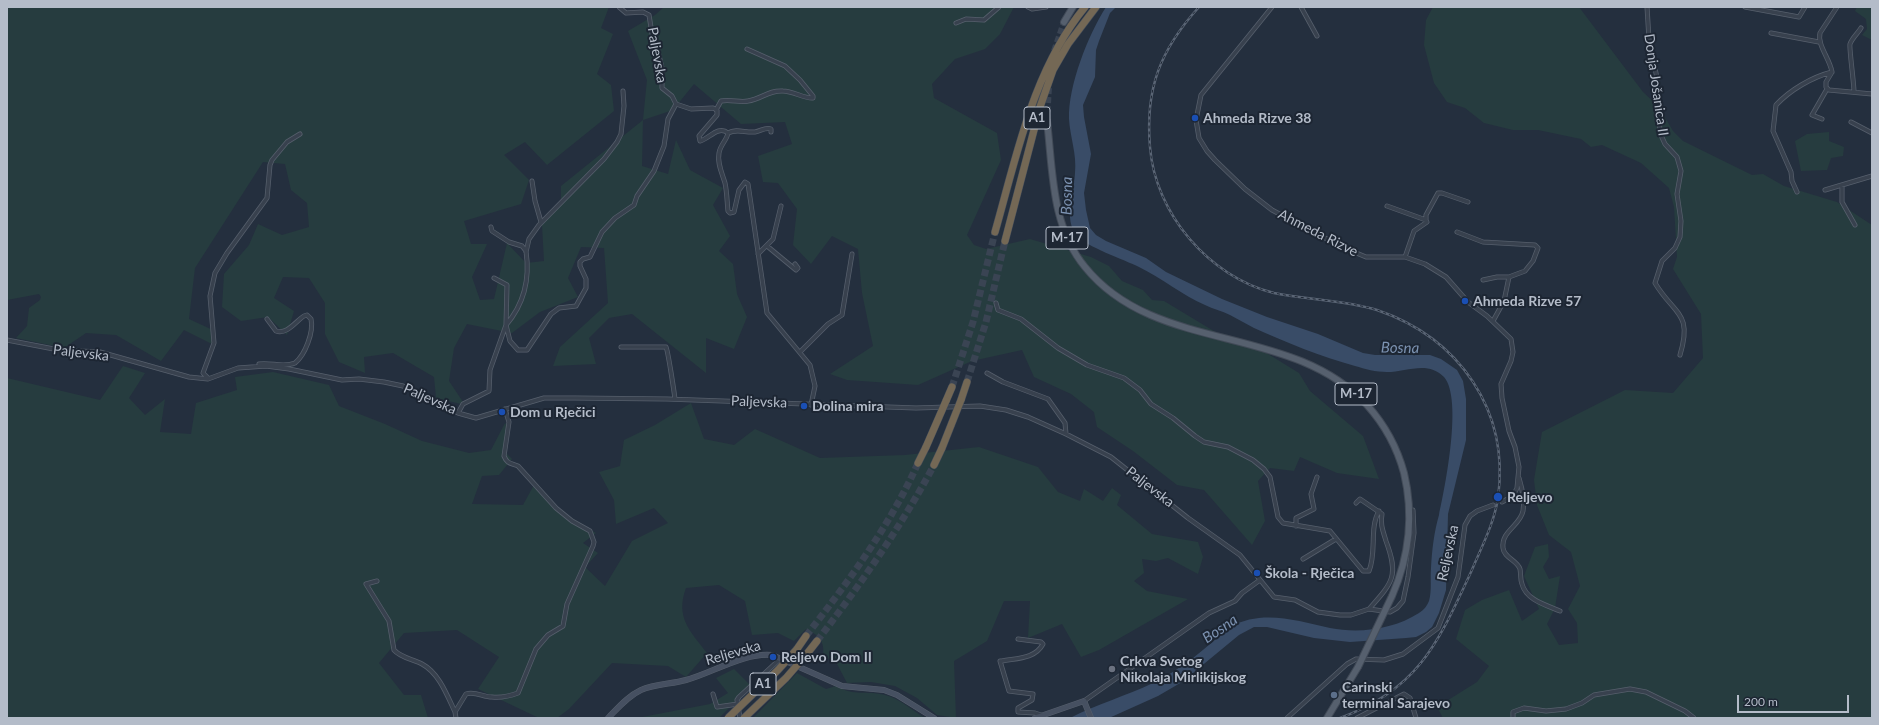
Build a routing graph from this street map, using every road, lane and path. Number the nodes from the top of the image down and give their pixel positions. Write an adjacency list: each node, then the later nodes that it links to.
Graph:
1 (619, 7): 26 (street, Paljevska)
2 (999, 7): 15 (street)
3 (1028, 7): 4 (street)
4 (1046, 7)
5 (1073, 7): 14 (main road)
6 (1085, 7): 47 (highway, A1)
7 (1096, 7): 49 (highway, A1)
8 (1272, 7): 54 (street, Ahmeda Rizve)
9 (1301, 7): 18 (street)
10 (1647, 7): 66 (street, Donja Jošanica II)
11 (1745, 7): 12 (street)
12 (1805, 7)
13 (1837, 7): 19 (street)
14 (1064, 22)
15 (956, 23)
16 (1861, 28): 24 (street)
17 (1771, 33): 19 (street)
18 (1317, 36)
19 (1819, 42): 21 (street)
20 (747, 49): 27 (street)
21 (1832, 72): 22 (street); 39 (street)
22 (1827, 89): 24 (street); 28 (street)
23 (623, 91): 44 (street)
24 (1854, 92): 25 (street)
25 (1872, 94)
26 (676, 104): 27 (street); 62 (street)
27 (716, 110): 32 (street)
28 (1822, 119)
29 (1047, 121): 111 (main road, M-17, bridge)
30 (1851, 122): 33 (street)
31 (771, 132): 32 (street)
32 (728, 133): 52 (street)
33 (1872, 133)
34 (300, 134): 69 (street)
35 (1872, 176): 37 (street)
36 (532, 181): 44 (street)
37 (1842, 185): 38 (street); 45 (street)
38 (1825, 190)
39 (1797, 192)
40 (1468, 202): 43 (street)
41 (781, 206): 50 (street)
42 (1387, 206): 43 (street)
43 (1426, 220): 54 (street)
44 (541, 222): 51 (street)
45 (1855, 225)
46 (491, 227): 51 (street)
47 (995, 232)
48 (1457, 232): 56 (street)
49 (1005, 242)
50 (767, 246): 52 (street); 55 (street)
51 (526, 252): 62 (street)
52 (758, 254): 65 (street)
53 (852, 254): 65 (street)
54 (1405, 257): 61 (street, Ahmeda Rizve)
55 (795, 264)
56 (1509, 277): 58 (street); 61 (street)
57 (494, 278): 62 (street)
58 (1483, 280)
59 (996, 303): 86 (street)
60 (267, 319): 67 (street)
61 (1492, 321): 80 (street, Ahmeda Rizve)
62 (506, 325): 75 (street)
63 (7, 340): 69 (street, Paljevska)
64 (621, 347): 72 (street)
65 (800, 352): 73 (street)
66 (1680, 356)
67 (253, 366): 69 (street, Paljevska); 75 (street, Paljevska)
68 (987, 373): 76 (street)
69 (208, 378)
70 (967, 382): 78 (highway, bridge)
71 (952, 387): 77 (highway, bridge)
72 (675, 399): 73 (street, Paljevska); 74 (street, Paljevska)
73 (811, 404): 76 (street, Paljevska)
74 (505, 409): 75 (street, Paljevska); 100 (street)
75 (458, 413)
76 (1066, 434): 89 (street, Paljevska)
77 (918, 463)
78 (934, 465)
79 (1317, 477): 86 (street)
80 (1518, 477): 81 (street, Ahmeda Rizve); 92 (street)
81 (1502, 502)
82 (1356, 503): 85 (street)
83 (1493, 505): 110 (street, Reljevska)
84 (1413, 510): 91 (street)
85 (1379, 511): 87 (street); 91 (street)
86 (1296, 526): 87 (street)
87 (1336, 539): 88 (street)
88 (1303, 559)
89 (1260, 580): 91 (street); 98 (street)
90 (377, 581): 100 (street)
91 (1369, 609)
92 (1560, 611)
93 (806, 636): 104 (highway, A1, bridge)
94 (1018, 639): 101 (street)
95 (817, 641): 106 (highway, A1, bridge)
96 (780, 658): 99 (street); 103 (main road, Reljevska); 107 (main road, Reljevska)
97 (712, 694): 99 (street)
98 (1085, 703): 101 (main road); 109 (main road)
99 (738, 704): 105 (street)
100 (455, 712): 102 (street)
101 (1042, 716): 108 (main road)
102 (456, 718)
103 (608, 718)
104 (728, 718)
105 (740, 718)
106 (744, 718)
107 (934, 718)
108 (1035, 718)
109 (1091, 718)
110 (1287, 718)
111 (1327, 718)
112 (1357, 718): 113 (street)
113 (1416, 718)
114 (1513, 718): 115 (street)
115 (1694, 718)

